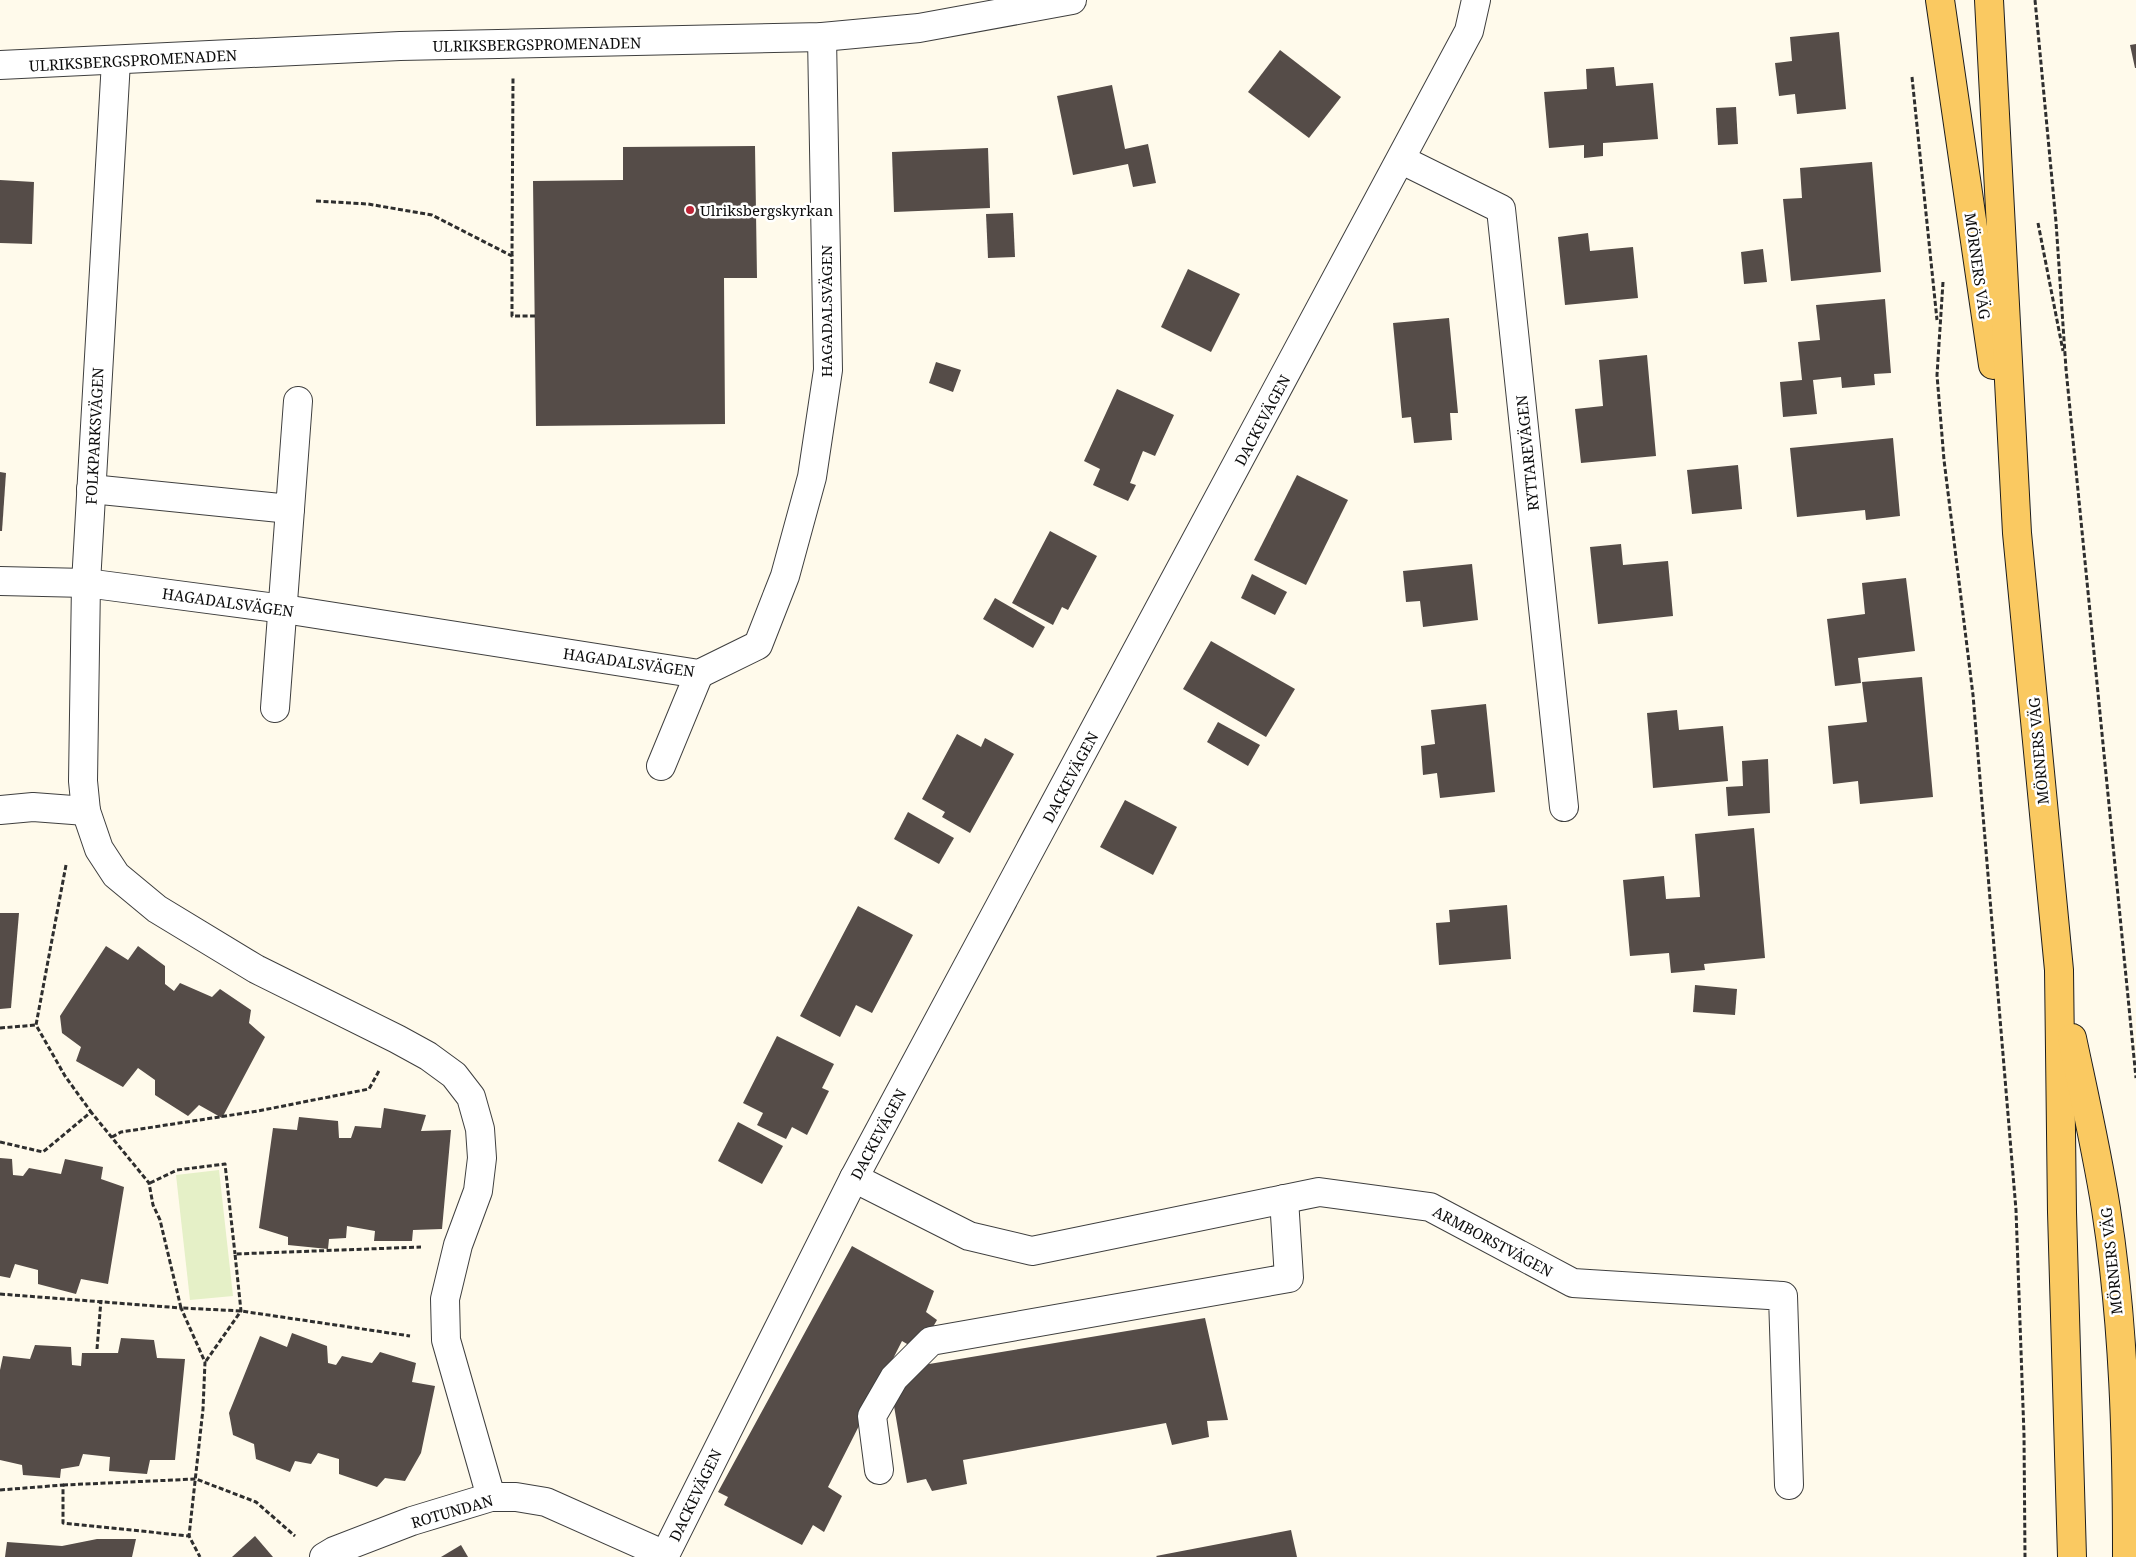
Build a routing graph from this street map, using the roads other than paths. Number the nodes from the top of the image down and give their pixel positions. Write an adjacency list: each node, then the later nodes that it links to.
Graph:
1 (1072, 0): 5 (street, ULRIKSBERGSPROMENADEN)
2 (1476, 0): 8 (street, DACKEVÄGEN)
3 (1940, 0): 12 (main road, MÖRNERS VÄG)
4 (1989, 0): 12 (main road, MÖRNERS VÄG)
5 (822, 37): 6 (street, ULRIKSBERGSPROMENADEN); 16 (street, HAGADALSVÄGEN)
6 (116, 61): 7 (street, ULRIKSBERGSPROMENADEN); 10 (street, FOLKPARKSVÄGEN)
7 (0, 65)
8 (1402, 160): 19 (street, RYTTAREVÄGEN); 23 (street, DACKEVÄGEN)
9 (298, 401): 11 (street)
10 (91, 489): 11 (street); 14 (street, FOLKPARKSVÄGEN)
11 (290, 509): 15 (street)
12 (2017, 533): 22 (main road, MÖRNERS VÄG)
13 (0, 581): 14 (street, HAGADALSVÄGEN)
14 (86, 583): 15 (street, HAGADALSVÄGEN); 21 (street, FOLKPARKSVÄGEN)
15 (284, 609): 16 (street, HAGADALSVÄGEN); 17 (street)
16 (699, 674): 18 (street)
17 (276, 708)
18 (661, 766)
19 (1564, 807)
20 (0, 810): 21 (street)
21 (86, 811): 27 (street, FOLKPARKSVÄGEN)
22 (2059, 970): 30 (main road, MÖRNERS VÄG); 31 (main road, MÖRNERS VÄG)
23 (854, 1178): 24 (street, ARMBORSTVÄGEN); 28 (street, DACKEVÄGEN)
24 (1284, 1199): 25 (street); 26 (street, ARMBORSTVÄGEN)
25 (879, 1470)
26 (1789, 1485)
27 (491, 1497): 28 (street, ROTUNDAN); 29 (street, ROTUNDAN)
28 (664, 1556)
29 (324, 1557)
30 (2072, 1557)
31 (2127, 1557)

